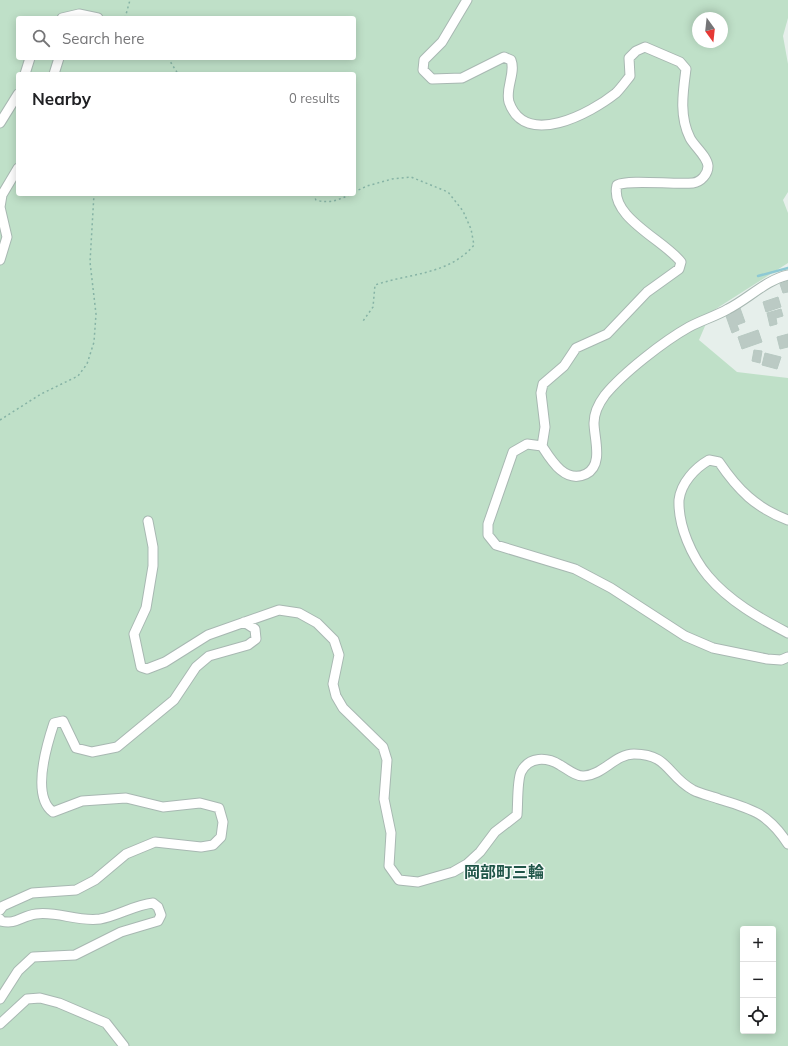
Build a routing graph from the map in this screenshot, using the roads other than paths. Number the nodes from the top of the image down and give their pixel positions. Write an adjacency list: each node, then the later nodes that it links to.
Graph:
1 (467, 0): 13 (street)
2 (71, 16): 3 (street)
3 (89, 16)
4 (29, 60): 6 (street)
5 (58, 60): 7 (street)
6 (26, 72)
7 (55, 72)
8 (16, 97): 9 (street)
9 (0, 123)
10 (16, 171): 11 (street)
11 (0, 260)
12 (788, 275): 13 (street)
13 (542, 446): 18 (street)
14 (788, 520): 17 (street)
15 (148, 521): 16 (street)
16 (244, 622): 19 (street); 20 (street)
17 (788, 633)
18 (788, 656)
19 (788, 844)
20 (0, 910)
21 (0, 919): 22 (street)
22 (0, 999)
23 (0, 1024): 24 (street)
24 (124, 1046)

